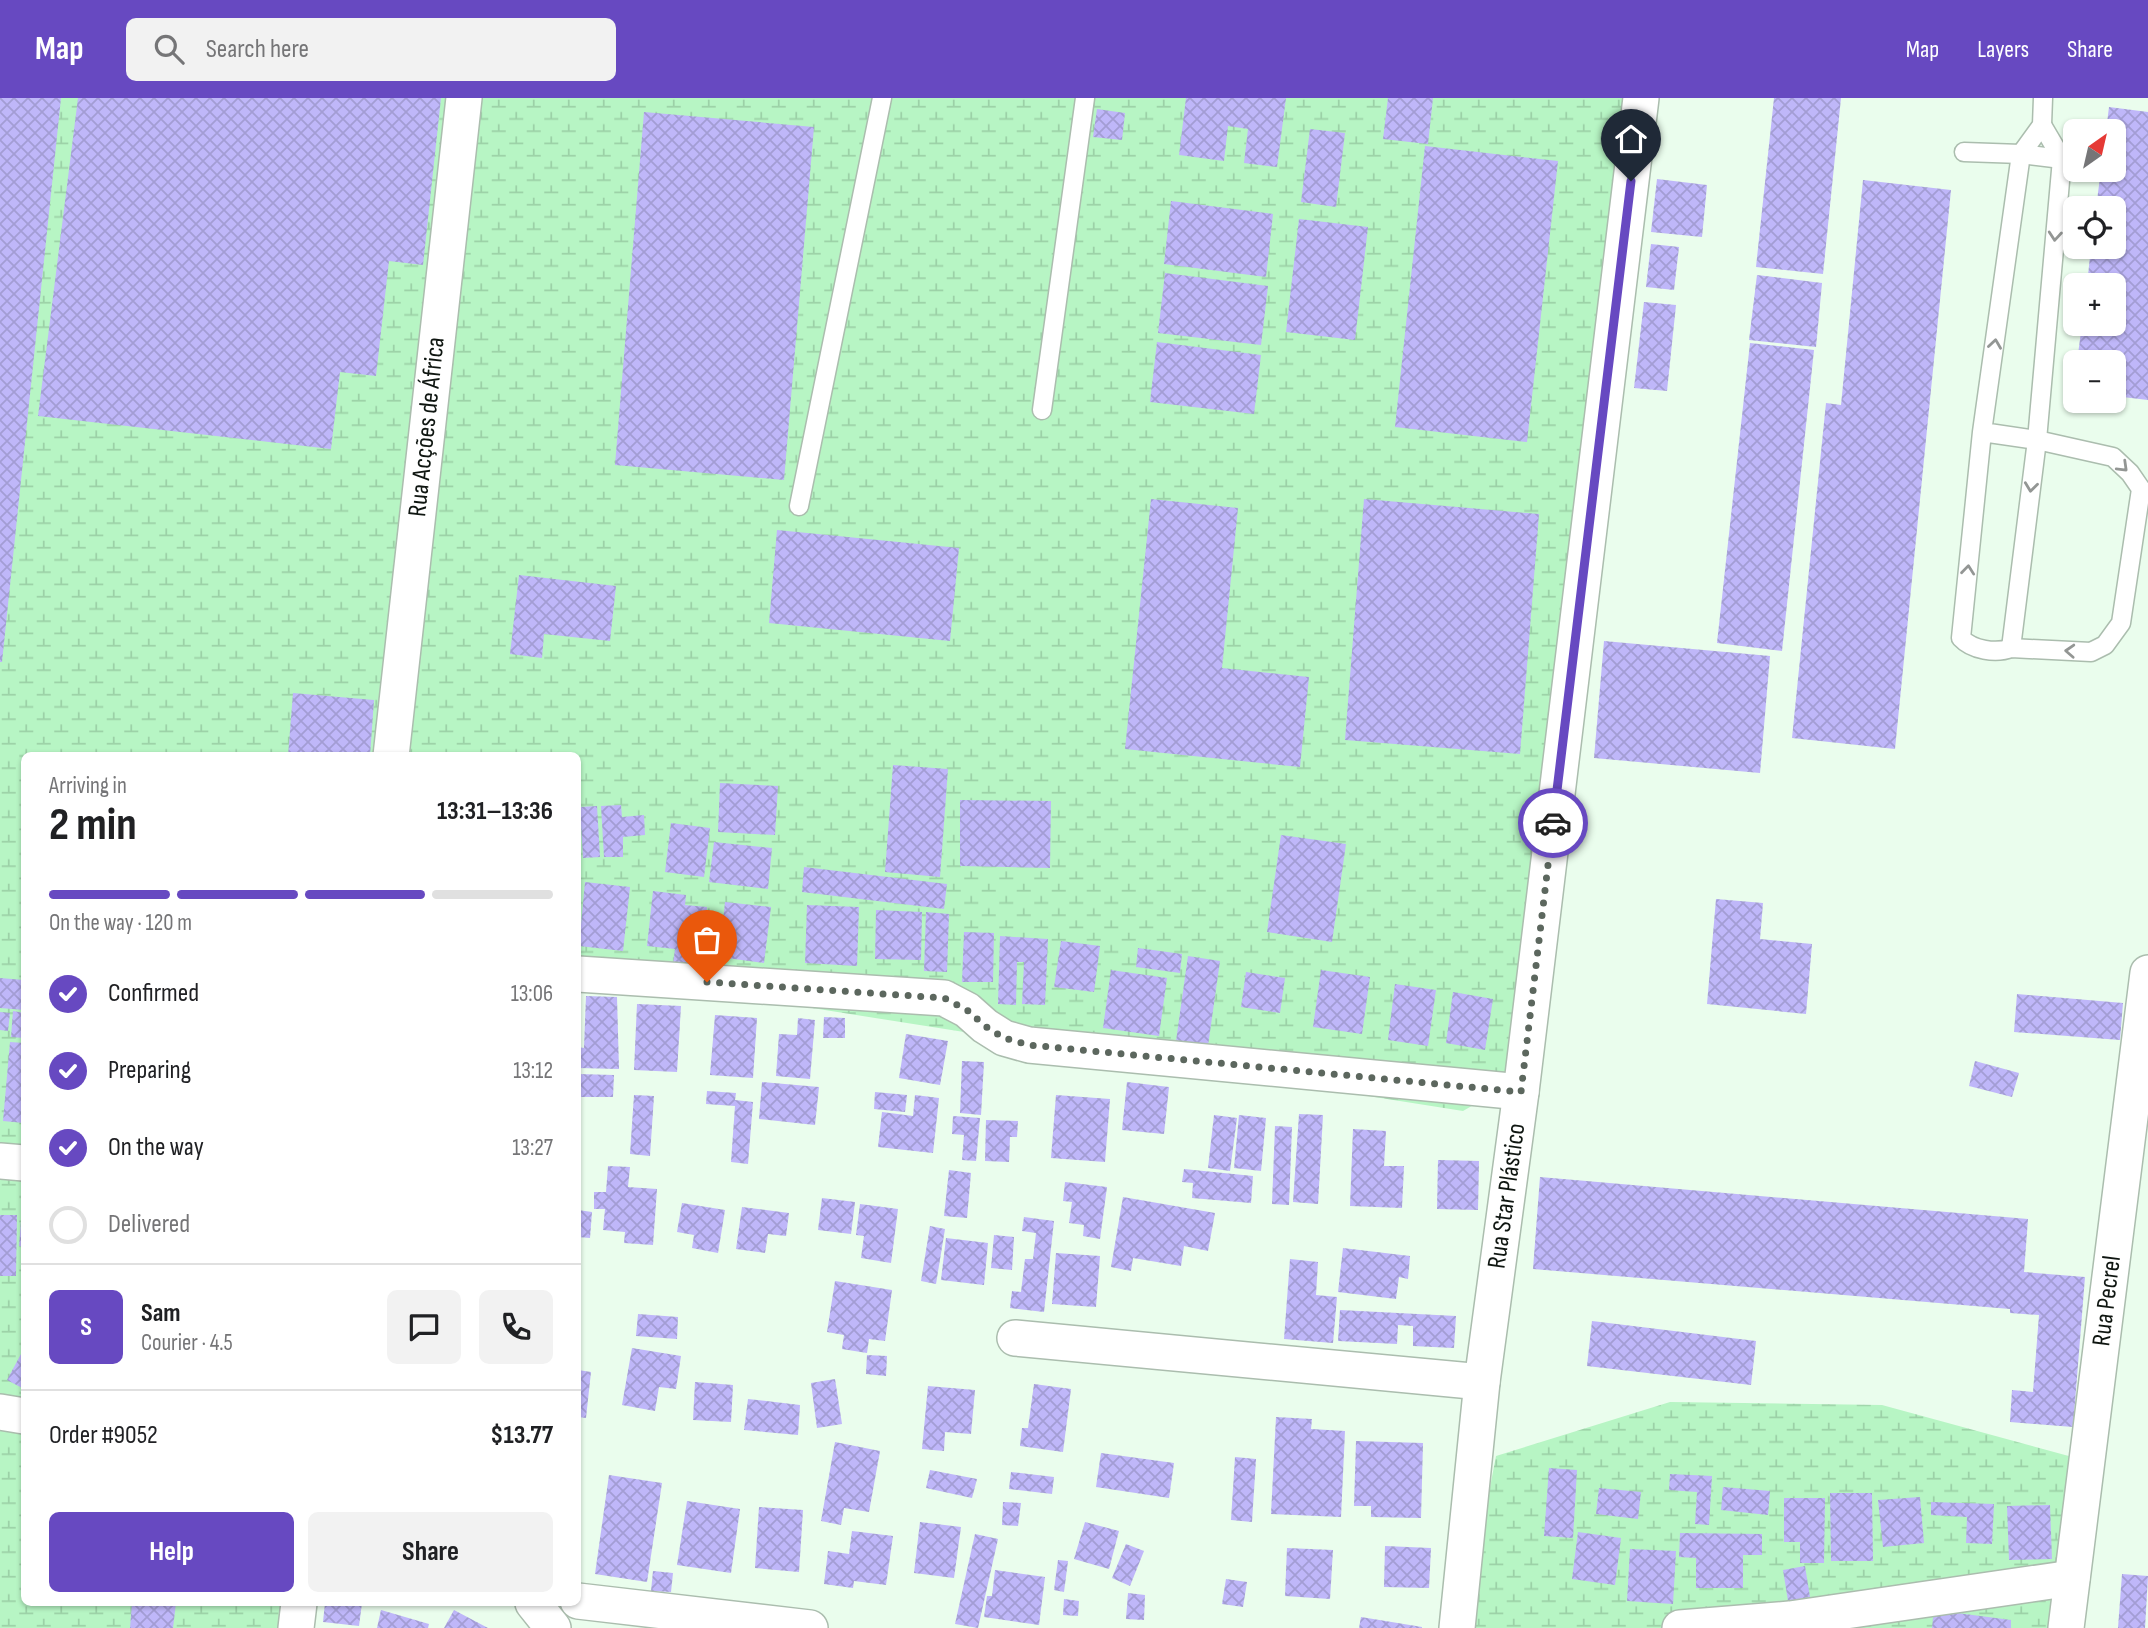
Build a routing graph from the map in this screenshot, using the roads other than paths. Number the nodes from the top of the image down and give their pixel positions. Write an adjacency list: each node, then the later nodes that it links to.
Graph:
1 (464, 98): 15 (street, Rua Acções de África)
2 (882, 98): 13 (lane)
3 (1086, 98): 10 (lane)
4 (1641, 98): 18 (street, Rua Star Plástico)
5 (2043, 98): 6 (lane)
6 (2042, 125): 8 (lane); 9 (lane)
7 (1964, 152): 8 (lane)
8 (2021, 154): 9 (lane); 11 (lane, one-way to 8)
9 (2062, 159): 12 (lane, one-way to 12)
10 (1042, 410)
11 (1982, 432): 12 (lane); 14 (lane, one-way to 11)
12 (2037, 440): 14 (lane, one-way to 14); 14 (lane, one-way to 14)
13 (799, 506)
14 (2011, 648)
15 (391, 752)
16 (2148, 973): 25 (street, Rua Pecrel)
17 (581, 974): 18 (street)
18 (1521, 1092): 22 (street, Rua Star Plástico)
19 (0, 1161): 20 (street)
20 (21, 1163)
21 (1015, 1338): 22 (street)
22 (1482, 1382): 32 (street, Rua Star Plástico)
23 (0, 1412): 24 (street)
24 (21, 1416)
25 (2072, 1578): 33 (street); 34 (street, Rua Pecrel)
26 (581, 1601): 31 (street)
27 (299, 1606): 29 (street)
28 (536, 1606): 30 (street)
29 (296, 1628)
30 (554, 1628)
31 (810, 1628)
32 (1457, 1628)
33 (1680, 1628)
34 (2066, 1628)

